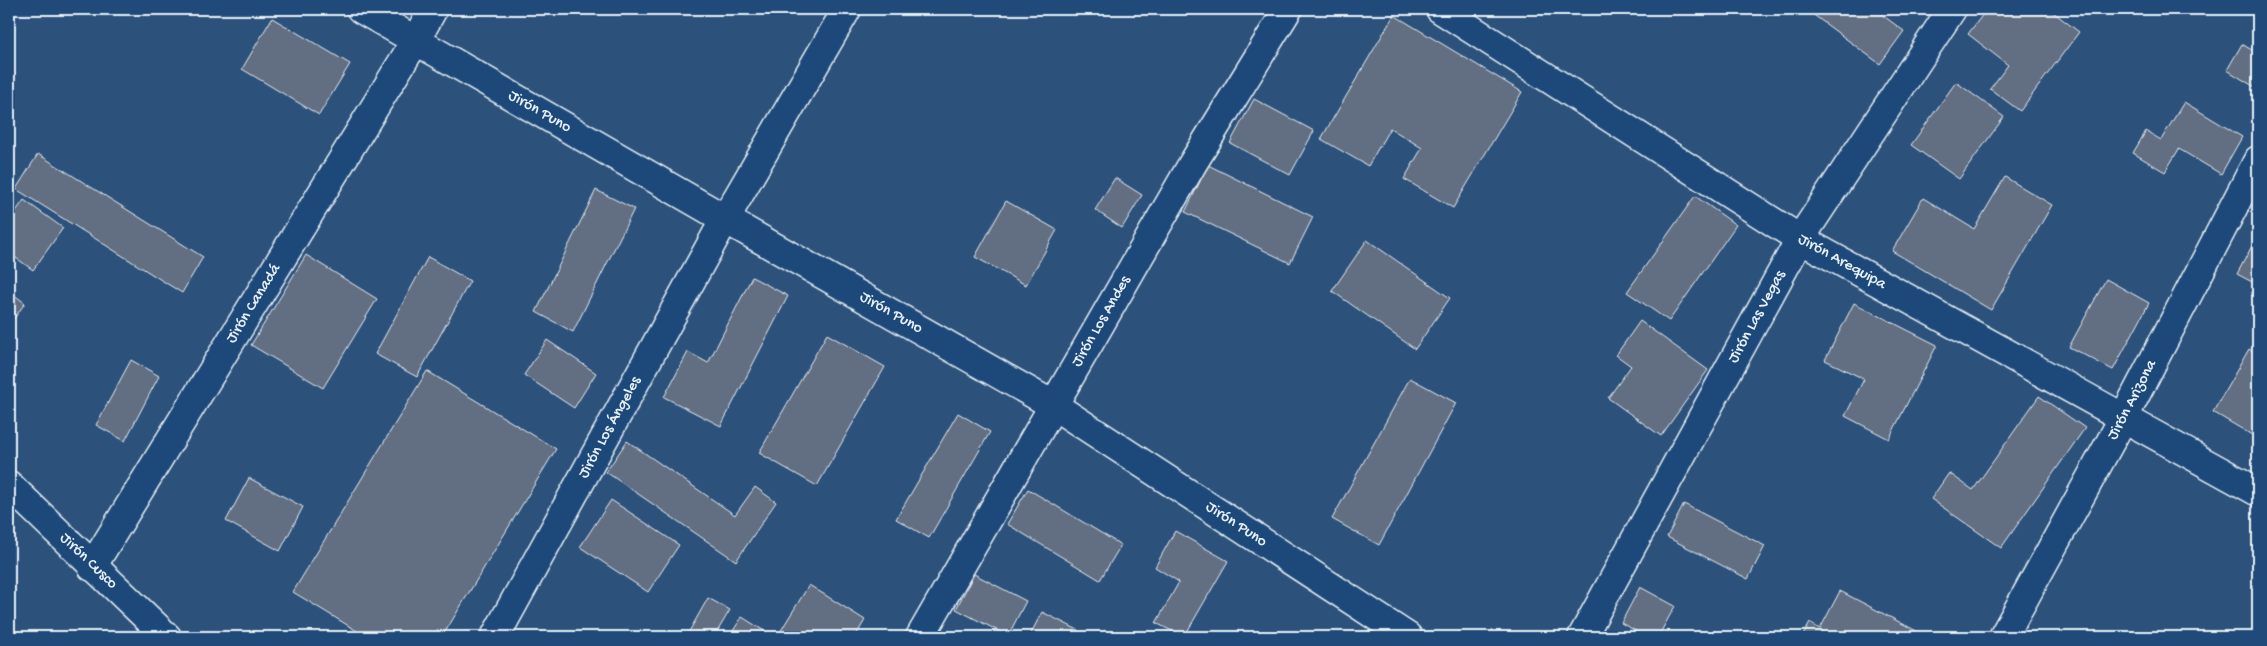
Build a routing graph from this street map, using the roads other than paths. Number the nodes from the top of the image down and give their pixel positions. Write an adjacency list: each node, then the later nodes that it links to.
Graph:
1 (361, 9): 7 (street, Jirón Puno)
2 (433, 9): 7 (street, Jirón Canadá)
3 (847, 9): 9 (street, Jirón Los Ángeles)
4 (1288, 9): 11 (street, Jirón Los Andes)
5 (1440, 9): 10 (street, Jirón Arequipa)
6 (1952, 9): 10 (street, Jirón Las Vegas)
7 (416, 40): 9 (street, Jirón Puno); 15 (street, Jirón Canadá)
8 (2258, 160): 12 (street, Jirón Arizona)
9 (725, 220): 11 (street, Jirón Puno); 17 (street, Jirón Los Ángeles)
10 (1800, 239): 12 (street, Jirón Arequipa); 20 (street, Jirón Las Vegas)
11 (1052, 405): 18 (street, Jirón Los Andes); 19 (street, Jirón Puno)
12 (2124, 417): 14 (street, Jirón Arequipa); 21 (street, Jirón Arizona)
13 (9, 485): 15 (street, Jirón Cusco)
14 (2258, 492)
15 (92, 568): 16 (street, Jirón Cusco)
16 (167, 637)
17 (495, 637)
18 (920, 637)
19 (1408, 637)
20 (1582, 637)
21 (2003, 637)

